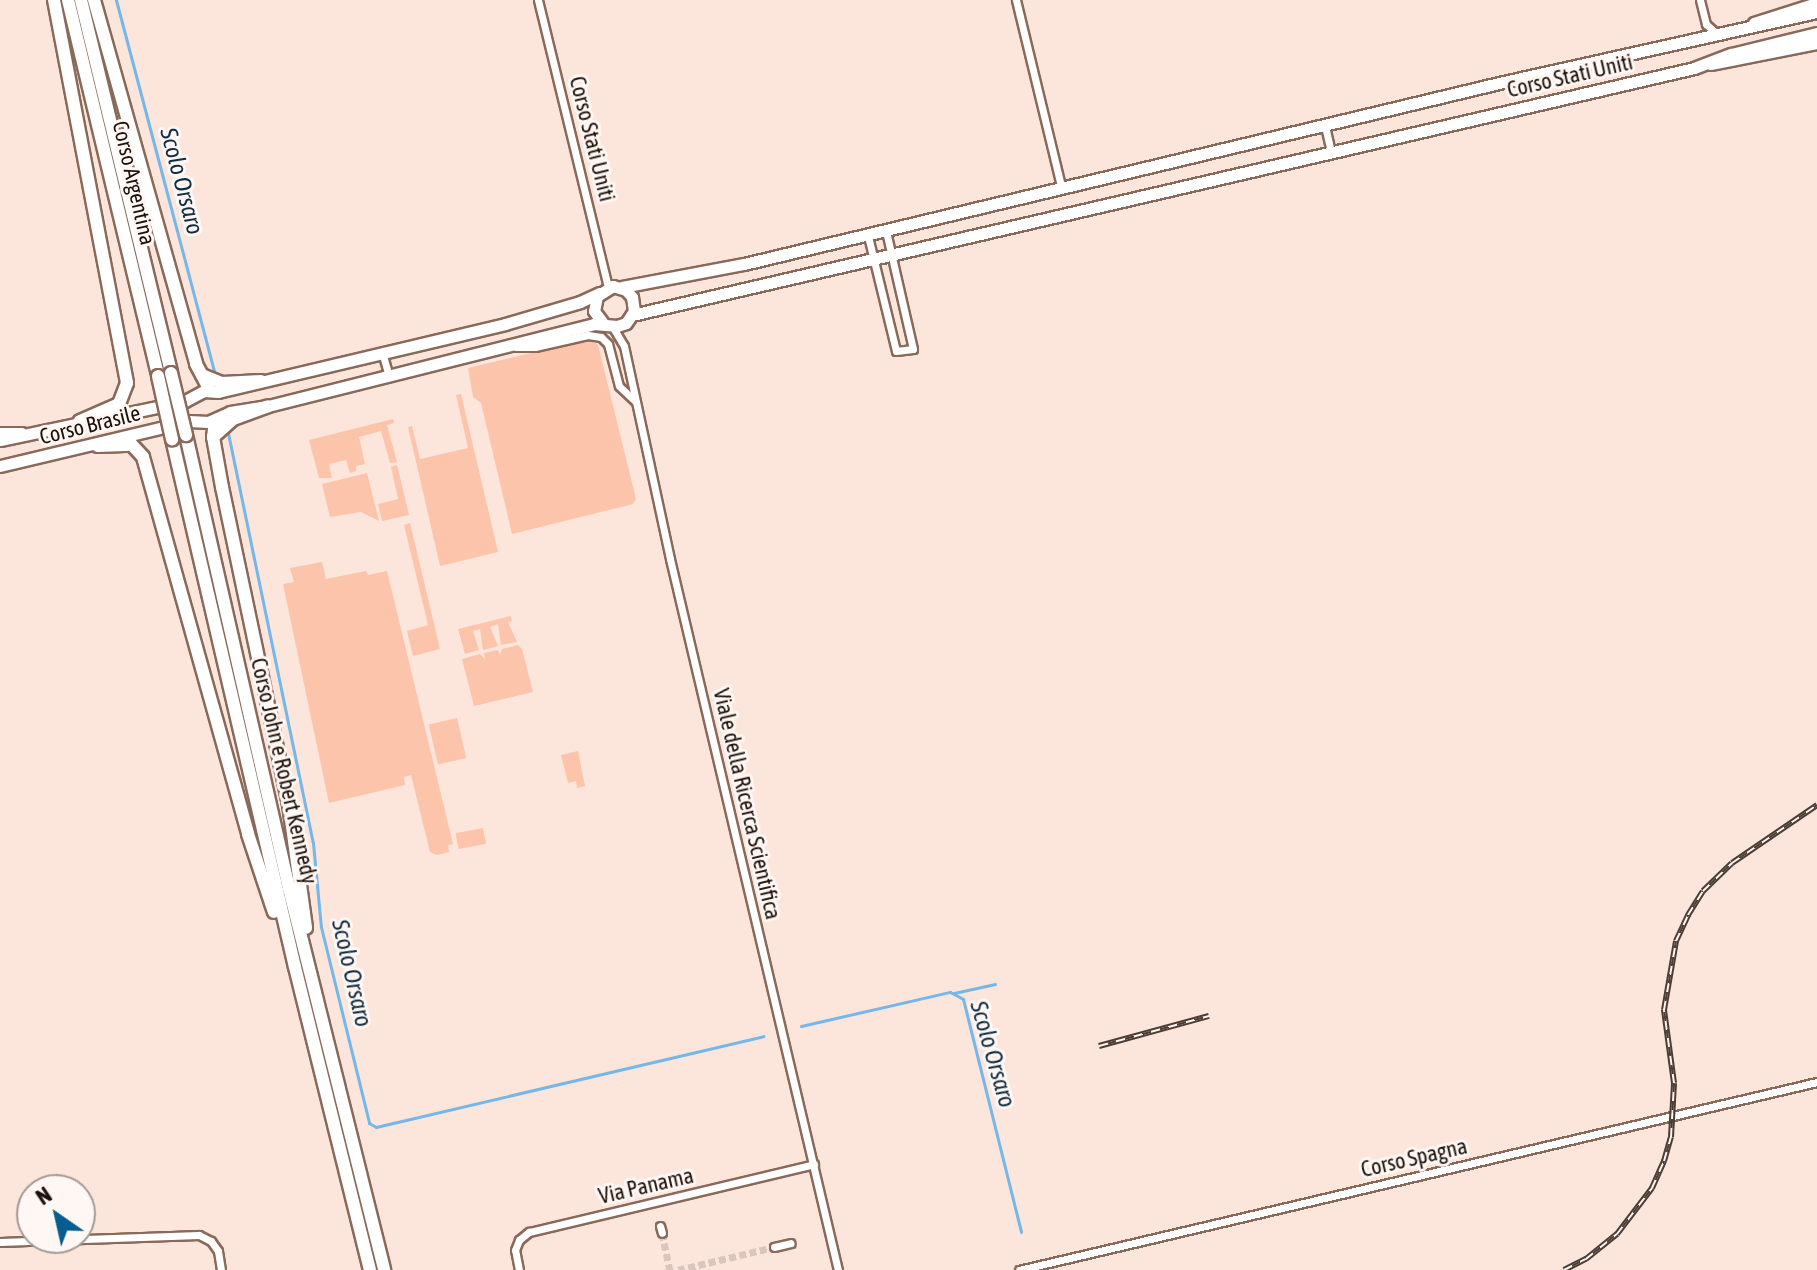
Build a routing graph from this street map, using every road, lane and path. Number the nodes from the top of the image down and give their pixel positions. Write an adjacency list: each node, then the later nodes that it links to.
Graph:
1 (54, 0): 38 (highway)
2 (68, 0): 30 (highway, Corso Argentina)
3 (81, 0): 30 (highway, Corso Argentina)
4 (94, 0): 31 (highway)
5 (538, 0): 24 (street, Corso Stati Uniti)
6 (1016, 0): 18 (street)
7 (1700, 0): 10 (street)
8 (1817, 3): 12 (street)
9 (1817, 12): 12 (main road, Corso Stati Uniti)
10 (1705, 22): 12 (street); 13 (street)
11 (1817, 33): 15 (main road, Corso Stati Uniti)
12 (1725, 34): 13 (main road, Corso Stati Uniti)
13 (1694, 40): 16 (main road, Corso Stati Uniti)
14 (1817, 44): 15 (street)
15 (1694, 68): 17 (main road, Corso Stati Uniti)
16 (1325, 126): 17 (street); 18 (main road, Corso Stati Uniti)
17 (1331, 152): 21 (main road, Corso Stati Uniti)
18 (1062, 190): 19 (main road, Corso Stati Uniti)
19 (886, 231): 20 (main road, Corso Stati Uniti); 21 (street)
20 (868, 236): 22 (street); 23 (main road, Corso Stati Uniti)
21 (892, 257): 22 (main road, Corso Stati Uniti); 22 (street)
22 (874, 262): 25 (main road, Corso Stati Uniti)
23 (622, 287): 24 (main road); 25 (main road)
24 (604, 289): 26 (main road); 29 (main road)
25 (629, 319): 26 (main road); 27 (street, Viale della Ricerca Scientifica)
26 (608, 325): 27 (street, Viale della Ricerca Scientifica); 28 (main road)
27 (624, 346): 35 (street, Viale della Ricerca Scientifica)
28 (514, 347): 32 (main road); 35 (street)
29 (382, 352): 32 (street); 33 (main road)
30 (164, 374): 45 (highway, Corso John e Robert Kennedy, bridge); 46 (highway, Corso John e Robert Kennedy, bridge)
31 (199, 374): 33 (highway); 34 (highway)
32 (389, 377): 36 (main road)
33 (261, 381): 34 (main road)
34 (209, 392): 37 (main road); 38 (main road, Corso Brasile)
35 (638, 404): 48 (street, Viale della Ricerca Scientifica)
36 (268, 406): 37 (main road); 41 (highway)
37 (218, 418): 41 (highway); 43 (main road, Corso Brasile)
38 (80, 421): 40 (main road, Corso Brasile)
39 (0, 433): 40 (street)
40 (24, 433): 42 (main road, Corso Brasile)
41 (213, 437): 46 (highway)
42 (0, 440)
43 (98, 446): 44 (main road, Corso Brasile); 45 (highway)
44 (0, 466)
45 (295, 967): 53 (highway, Corso John e Robert Kennedy)
46 (317, 999): 54 (highway, Corso John e Robert Kennedy)
47 (1817, 1082): 57 (street, Corso Spagna)
48 (814, 1164): 55 (street, Via Panama); 56 (street, Viale della Ricerca Scientifica)
49 (0, 1242): 52 (street)
50 (791, 1243): 51 (street)
51 (774, 1247)
52 (221, 1270)
53 (370, 1270)
54 (384, 1270)
55 (519, 1270)
56 (838, 1270)
57 (1019, 1270)

